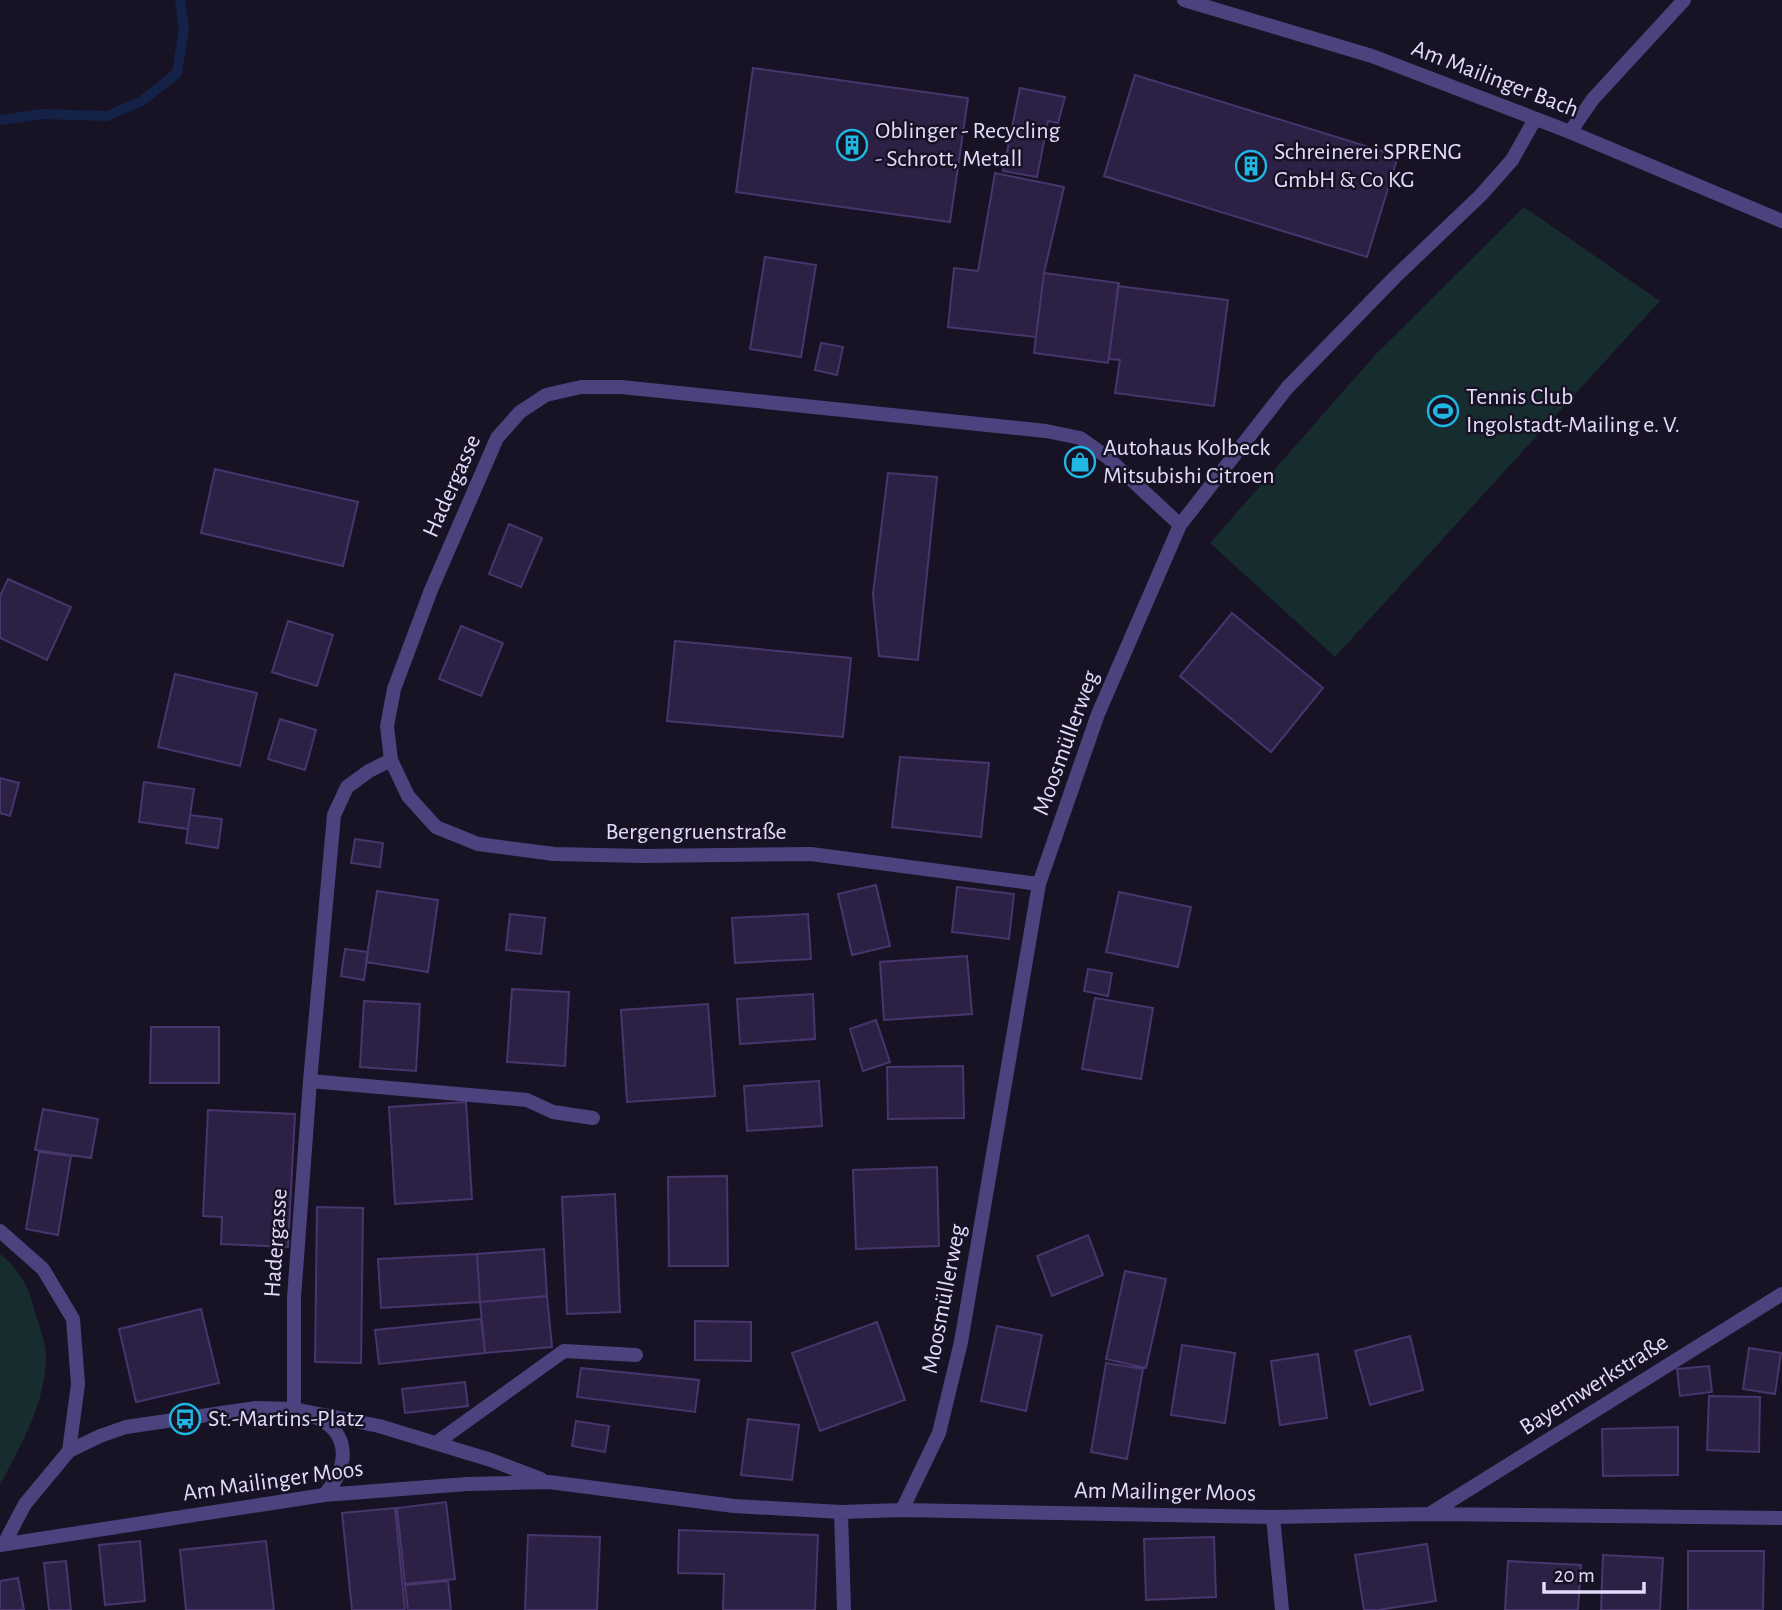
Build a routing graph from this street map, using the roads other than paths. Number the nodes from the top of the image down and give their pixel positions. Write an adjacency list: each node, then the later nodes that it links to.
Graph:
1 (1184, 0): 3 (street, Am Mailinger Bach)
2 (1684, 0): 4 (street)
3 (1535, 119): 4 (street, Am Mailinger Bach); 6 (street, Moosmüllerweg)
4 (1570, 132): 5 (street, Am Mailinger Bach)
5 (1782, 221)
6 (1180, 526): 7 (street, Hadergasse); 8 (street, Moosmüllerweg)
7 (391, 760): 8 (street, Bergengruenstraße); 9 (street, Hadergasse)
8 (1039, 884): 19 (street, Moosmüllerweg)
9 (310, 1081): 10 (street); 14 (street, Hadergasse)
10 (593, 1118)
11 (0, 1231): 16 (street)
12 (1782, 1294): 21 (street, Bayernwerkstraße)
13 (636, 1355): 15 (street)
14 (294, 1409): 15 (street, Am Mailinger Moos); 16 (street, Am Mailinger Moos); 18 (street)
15 (436, 1443): 17 (street, Am Mailinger Moos)
16 (69, 1451): 24 (street, Am Mailinger Moos)
17 (548, 1482): 18 (street, Am Mailinger Moos); 20 (street, Am Mailinger Moos)
18 (324, 1495): 24 (street, Am Mailinger Moos)
19 (902, 1510): 20 (street, Am Mailinger Moos); 22 (street, Am Mailinger Moos)
20 (841, 1512): 25 (street)
21 (1429, 1514): 22 (street, Am Mailinger Moos); 23 (street, Am Mailinger Moos)
22 (1273, 1517): 26 (street)
23 (1782, 1518)
24 (2, 1544)
25 (844, 1610)
26 (1282, 1610)

